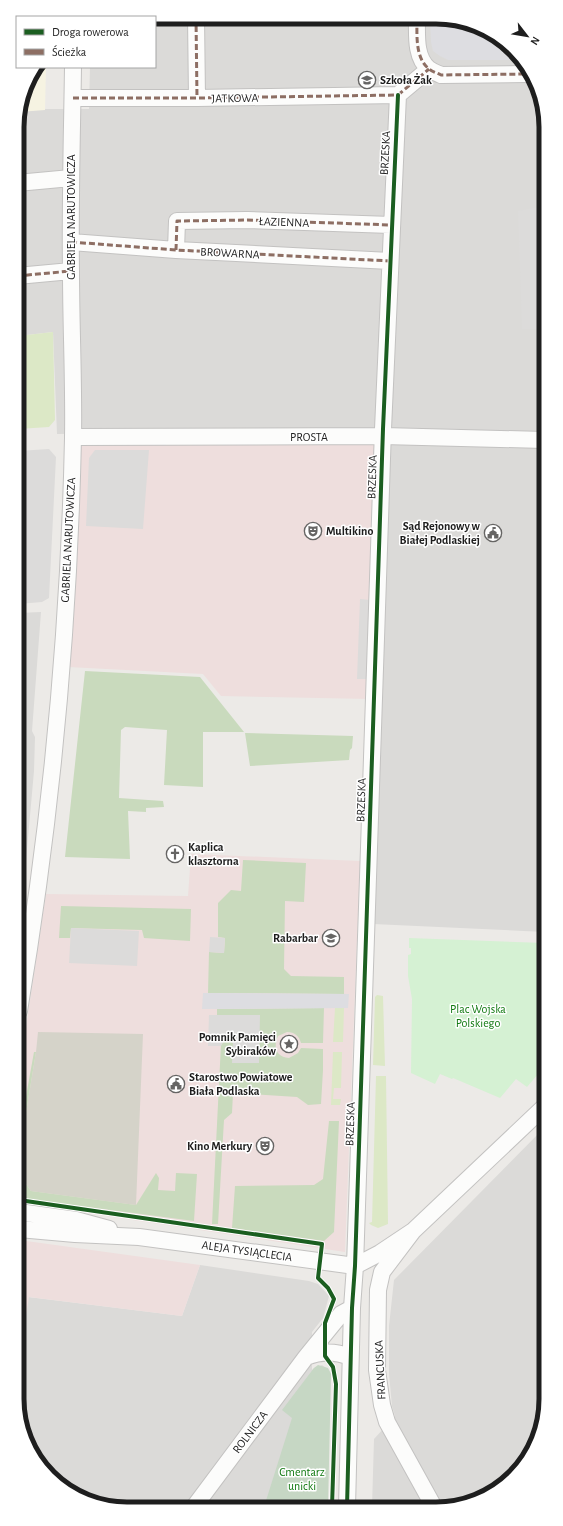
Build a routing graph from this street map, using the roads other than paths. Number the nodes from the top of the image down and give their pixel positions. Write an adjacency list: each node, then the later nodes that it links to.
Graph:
1 (196, 24): 8 (street)
2 (417, 24): 4 (street)
3 (73, 68): 7 (street, GABRIELA NARUTOWICZA)
4 (429, 69): 5 (street); 6 (street)
5 (524, 74)
6 (398, 95): 8 (street, JATKOWA); 11 (street, BRZESKA)
7 (73, 98): 8 (street, JATKOWA); 9 (street, GABRIELA NARUTOWICZA)
8 (197, 98)
9 (71, 178): 10 (street); 12 (street, GABRIELA NARUTOWICZA)
10 (24, 182)
11 (392, 225): 13 (street, ŁAZIENNA); 14 (street, BRZESKA)
12 (71, 242): 13 (street, BROWARNA); 15 (street, GABRIELA NARUTOWICZA)
13 (176, 250): 14 (street, BROWARNA)
14 (390, 261): 17 (street, BRZESKA)
15 (70, 271): 16 (street); 18 (street, GABRIELA NARUTOWICZA)
16 (24, 275)
17 (383, 436): 18 (street, PROSTA); 19 (street, PROSTA); 26 (street, BRZESKA)
18 (73, 437): 20 (street, GABRIELA NARUTOWICZA)
19 (539, 440)
20 (24, 980)
21 (539, 1112): 24 (street)
22 (24, 1213): 25 (street, ALEJA TYSIĄCLECIA)
23 (24, 1229): 25 (street, ALEJA TYSIĄCLECIA)
24 (412, 1231): 26 (street); 32 (street, FRANCUSKA)
25 (139, 1237): 26 (street, ALEJA TYSIĄCLECIA)
26 (355, 1266): 27 (street, BRZESKA)
27 (352, 1308): 28 (street, ROLNICZA); 29 (street, BRZESKA)
28 (306, 1357): 29 (street); 30 (street, ROLNICZA)
29 (350, 1357): 31 (street, BRZESKA)
30 (198, 1502)
31 (347, 1502)
32 (431, 1502)

